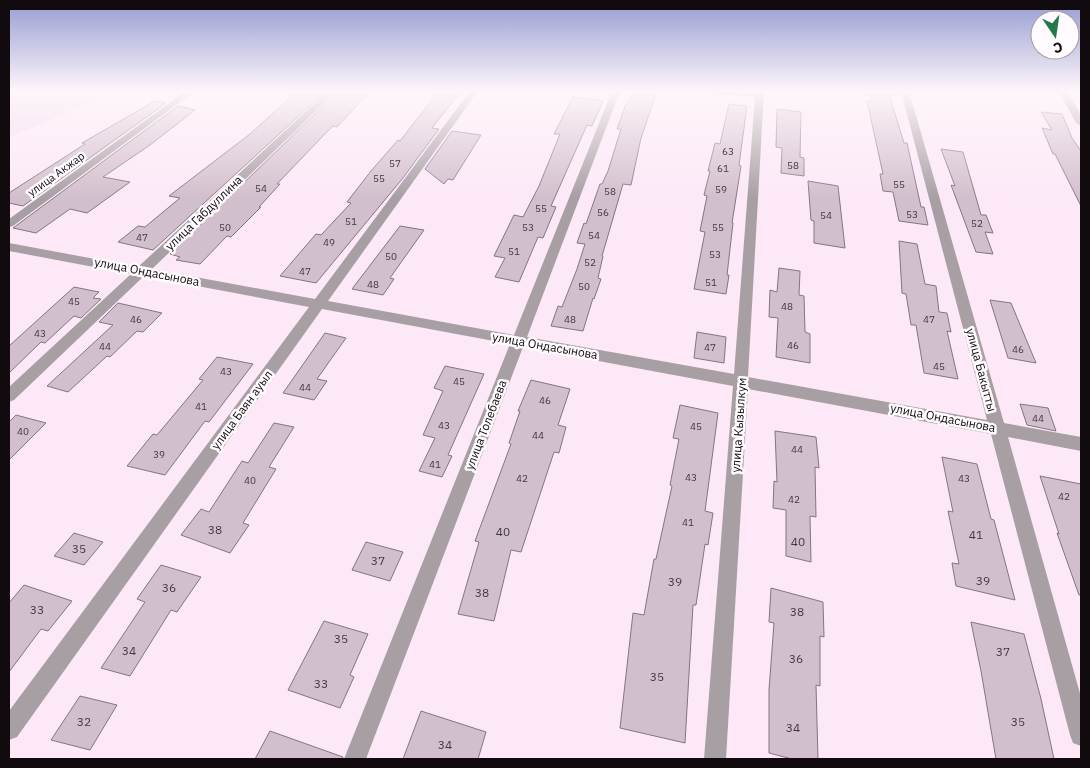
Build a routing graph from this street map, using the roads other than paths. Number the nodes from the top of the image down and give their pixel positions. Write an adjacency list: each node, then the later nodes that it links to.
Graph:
1 (142, 127): 7 (street, улица Акжар)
2 (294, 127): 9 (street, улица Габдуллина)
3 (448, 127): 10 (street, улица Баян ауыл)
4 (602, 127): 11 (street, улица Толебаева)
5 (758, 127): 12 (street, улица Кызылкум)
6 (915, 127): 14 (street, улица Бакытты)
7 (9, 224)
8 (9, 247): 9 (street, улица Ондасынова)
9 (142, 272): 10 (street, улица Ондасынова); 13 (street, улица Габдуллина)
10 (319, 305): 11 (street, улица Ондасынова); 16 (street, улица Баян ауыл)
11 (518, 342): 12 (street, улица Ондасынова); 18 (street, улица Толебаева)
12 (742, 380): 14 (street, улица Ондасынова); 19 (street, улица Кызылкум)
13 (9, 396)
14 (998, 428): 15 (street, улица Ондасынова); 17 (street, улица Бакытты)
15 (1081, 444)
16 (9, 730)
17 (1081, 735)
18 (355, 759)
19 (715, 759)

